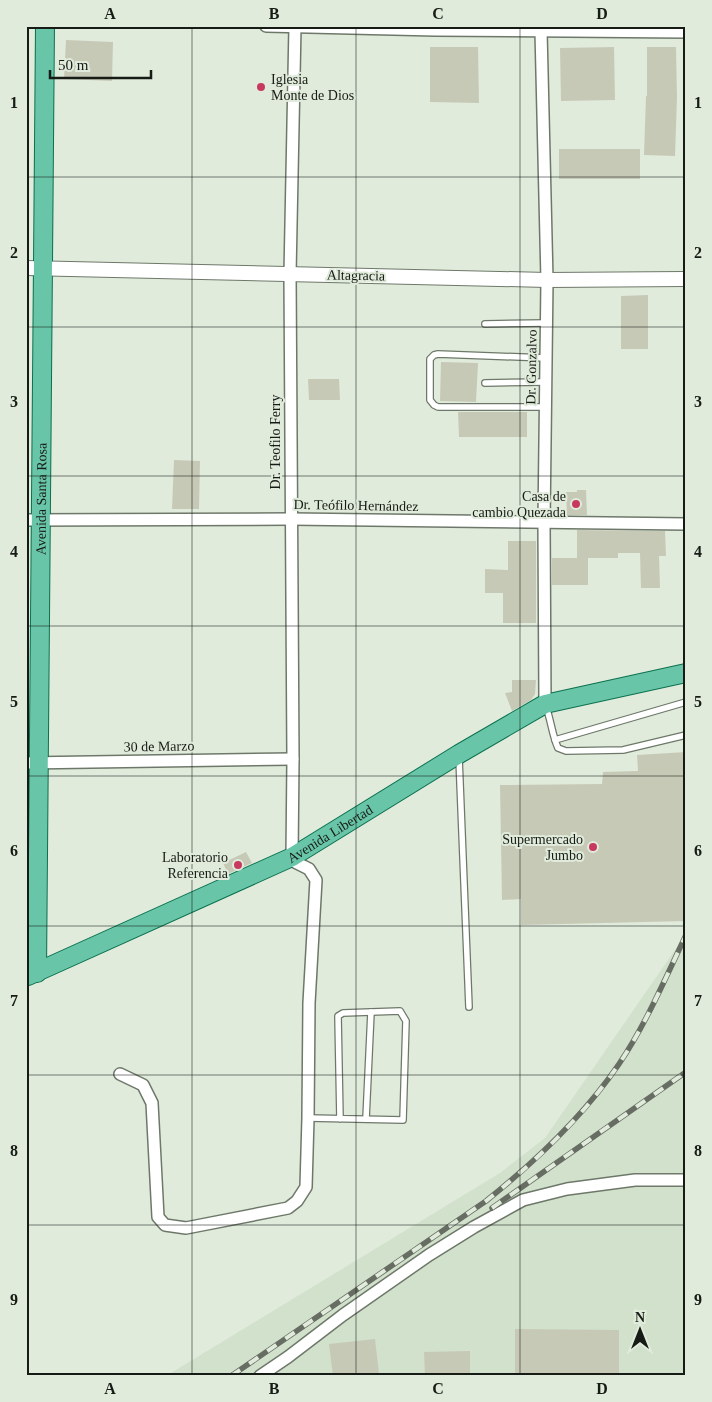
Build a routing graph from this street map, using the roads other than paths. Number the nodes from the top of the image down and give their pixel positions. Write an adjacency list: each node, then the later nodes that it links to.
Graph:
1 (45, 26): 11 (main road, Avenida Santa Rosa)
2 (266, 26): 3 (street)
3 (295, 27): 4 (street); 12 (street, Dr. Teofilo Ferry)
4 (435, 28): 5 (street)
5 (471, 28): 8 (street)
6 (593, 29): 7 (street); 8 (street)
7 (662, 29): 9 (street)
8 (540, 31): 14 (street, Dr. Gonzalvo)
9 (686, 32)
10 (26, 268): 11 (street, Altagracia)
11 (44, 268): 12 (street, Altagracia); 22 (main road, Avenida Santa Rosa)
12 (290, 274): 14 (street, Altagracia); 21 (street, Dr. Teofilo Ferry)
13 (686, 279): 14 (street, Altagracia)
14 (547, 280): 16 (street, Dr. Gonzalvo)
15 (485, 324): 16 (lane)
16 (546, 324): 17 (street, Dr. Gonzalvo)
17 (546, 358): 18 (street, Dr. Gonzalvo); 20 (lane)
18 (546, 382): 19 (lane); 20 (street, Dr. Gonzalvo)
19 (485, 384)
20 (545, 407): 23 (street, Dr. Gonzalvo)
21 (291, 519): 22 (street, Dr. Teófilo Hernández); 23 (street, Dr. Teófilo Hernández); 33 (street, Dr. Teofilo Ferry)
22 (33, 520): 34 (main road, Avenida Santa Rosa)
23 (544, 523): 24 (street, Dr. Teófilo Hernández); 29 (street, Dr. Gonzalvo)
24 (686, 524)
25 (686, 663): 27 (main road, Avenida Libertad)
26 (686, 673): 27 (main road, Avenida Libertad)
27 (627, 686): 29 (main road, Avenida Libertad)
28 (686, 702): 31 (lane)
29 (545, 704): 31 (lane); 32 (main road, Avenida Libertad)
30 (686, 735): 31 (lane)
31 (555, 740)
32 (458, 754): 35 (main road, Avenida Libertad); 37 (lane)
33 (293, 759): 34 (street, 30 de Marzo); 35 (street, Dr. Teofilo Ferry)
34 (32, 763): 36 (main road, Avenida Santa Rosa)
35 (292, 857): 36 (main road, Avenida Libertad); 40 (street)
36 (31, 975)
37 (468, 1007)
38 (370, 1012): 41 (lane); 42 (lane); 42 (lane)
39 (120, 1074): 40 (street)
40 (308, 1118): 41 (lane)
41 (340, 1119): 42 (lane)
42 (366, 1120)
43 (686, 1180): 44 (street)
44 (260, 1376)

